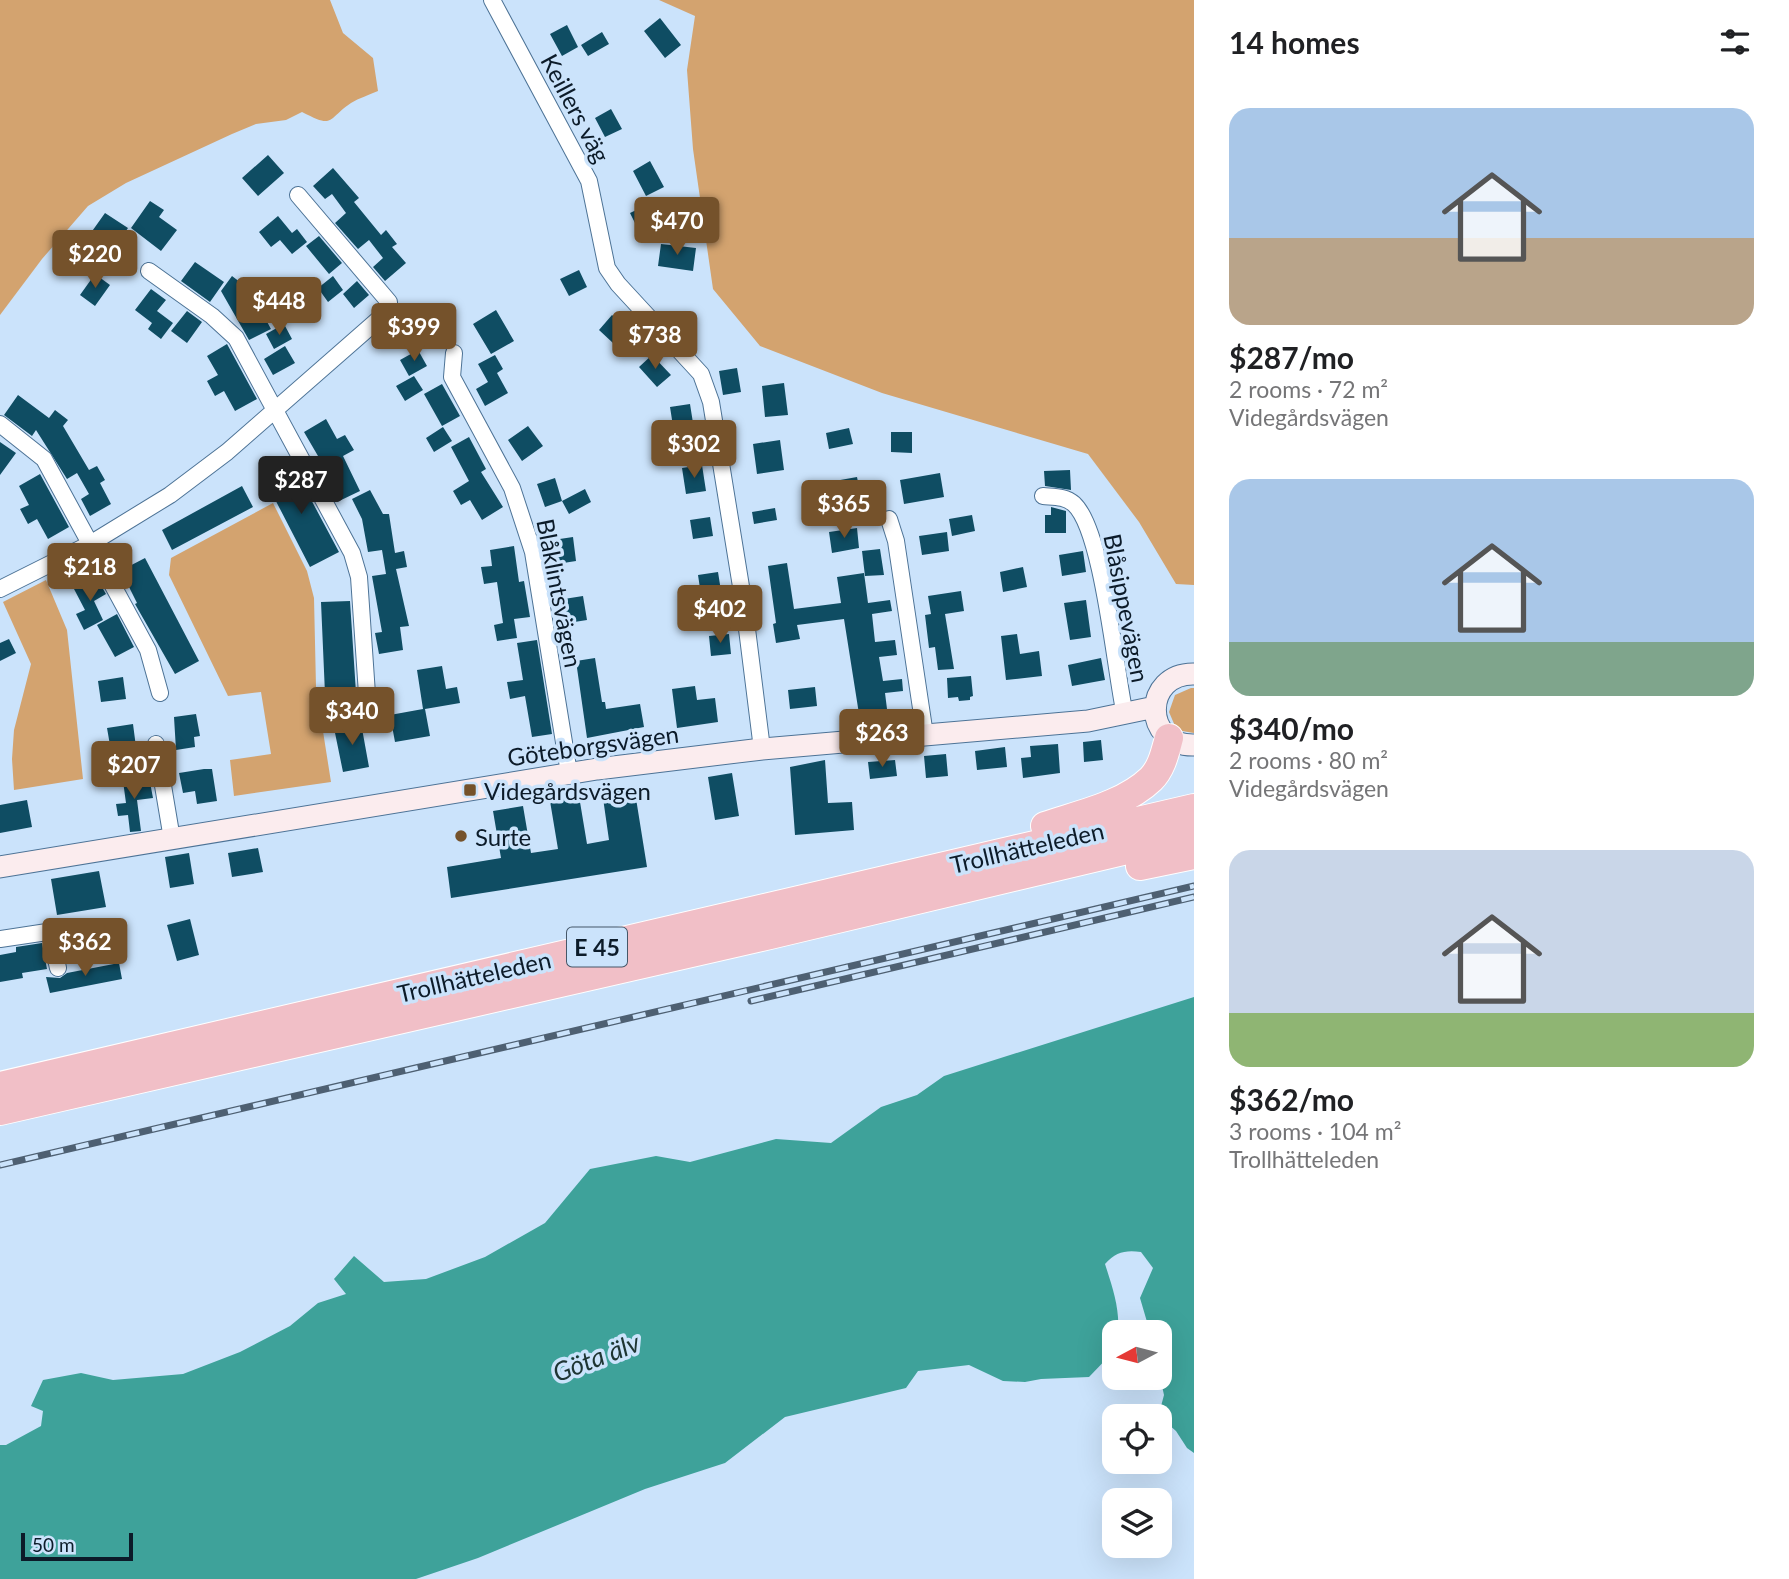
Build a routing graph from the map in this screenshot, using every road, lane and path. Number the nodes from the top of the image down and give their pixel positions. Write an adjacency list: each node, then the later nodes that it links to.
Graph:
1 (492, 0): 19 (street, Keillers väg)
2 (298, 195): 5 (street)
3 (149, 271): 5 (street)
4 (454, 353): 20 (street, Blåklintsvägen)
5 (275, 409): 9 (street); 13 (street)
6 (0, 424): 9 (street)
7 (1043, 496): 15 (street, Blåsippevägen)
8 (888, 519): 16 (street)
9 (90, 544): 10 (street); 12 (street)
10 (0, 589)
11 (1194, 674): 14 (street)
12 (160, 693)
13 (367, 694)
14 (1155, 707): 15 (street, Göteborgsvägen); 17 (street)
15 (1125, 715): 16 (street, Göteborgsvägen)
16 (925, 735): 19 (street, Göteborgsvägen)
17 (1182, 742): 26 (highway)
18 (156, 744): 23 (street)
19 (762, 749): 20 (street, Göteborgsvägen)
20 (569, 774): 23 (street, Göteborgsvägen)
21 (1194, 808): 26 (highway, Trollhätteleden / E 45)
22 (1194, 834): 26 (highway, Trollhätteleden / E 45)
23 (172, 839): 25 (street, Göteborgsvägen)
24 (1194, 855): 26 (highway)
25 (0, 867)
26 (924, 885): 29 (highway, Trollhätteleden / E 45); 30 (highway, Trollhätteleden / E 45)
27 (0, 939): 28 (street)
28 (58, 968)
29 (0, 1086)
30 (0, 1111)

